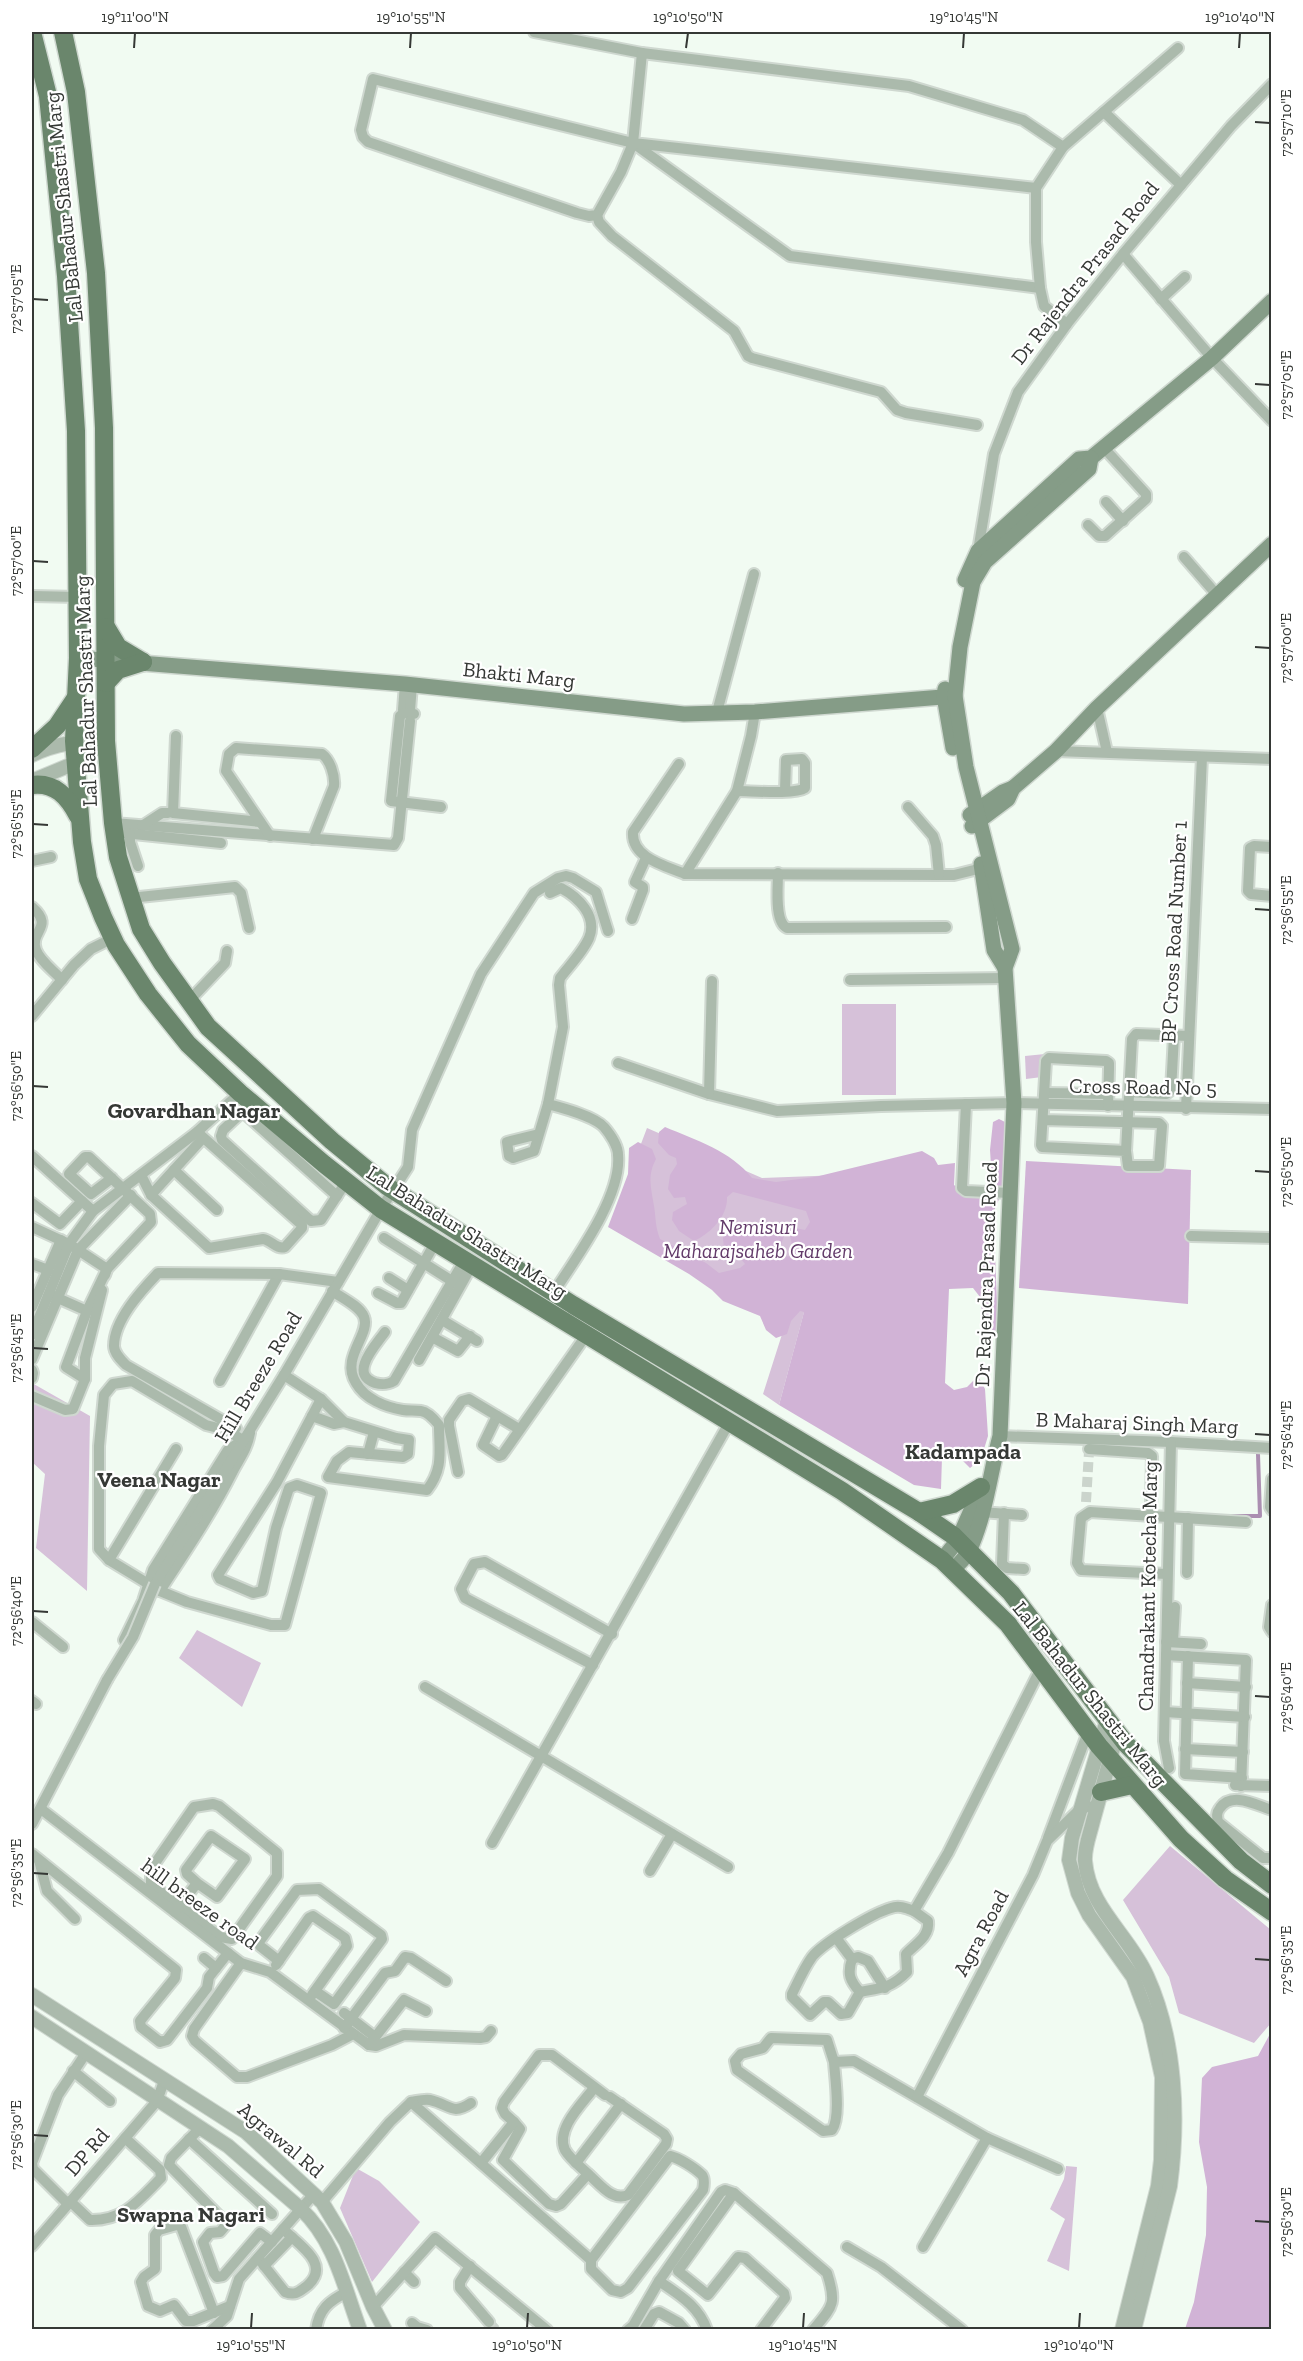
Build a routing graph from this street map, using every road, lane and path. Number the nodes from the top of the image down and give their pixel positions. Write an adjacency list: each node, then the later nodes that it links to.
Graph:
1 (32, 32): 32 (main road, Lal Bahadur Shastri Marg)
2 (63, 32): 33 (main road, Lal Bahadur Shastri Marg)
3 (534, 32): 5 (street)
4 (1179, 48): 7 (street)
5 (642, 53): 8 (street); 9 (street)
6 (1272, 84): 10 (street, Dr Rajendra Prasad Road)
7 (1104, 112): 9 (street); 10 (street)
8 (633, 143): 11 (street); 12 (street); 12 (street); 15 (street)
9 (1063, 147): 11 (street)
10 (1181, 185): 13 (street, Dr Rajendra Prasad Road)
11 (1036, 188): 15 (street)
12 (597, 215): 21 (street)
13 (1122, 254): 16 (street); 18 (street, Dr Rajendra Prasad Road)
14 (1185, 277): 16 (street)
15 (1040, 288): 18 (street)
16 (1161, 299): 19 (street)
17 (1272, 301): 19 (main road)
18 (1066, 324): 27 (street, Dr Rajendra Prasad Road)
19 (1212, 358): 20 (street); 22 (main road)
20 (1272, 421)
21 (977, 425)
22 (1104, 448): 24 (street); 27 (main road)
23 (1106, 502): 24 (street)
24 (1123, 521): 25 (street)
25 (1088, 525)
26 (1272, 544): 30 (main road)
27 (981, 556): 40 (main road, Dr Rajendra Prasad Road)
28 (1184, 558): 30 (street)
29 (754, 574): 42 (street)
30 (1217, 595): 41 (main road)
31 (32, 596): 32 (street)
32 (78, 597): 34 (main road, Lal Bahadur Shastri Marg)
33 (106, 625): 35 (main road, Lal Bahadur Shastri Marg); 36 (main road)
34 (78, 658): 35 (main road, Bhakti Marg); 39 (main road, Lal Bahadur Shastri Marg)
35 (106, 659): 36 (main road, Bhakti Marg); 37 (main road, Lal Bahadur Shastri Marg)
36 (143, 662): 37 (main road); 38 (main road, Bhakti Marg)
37 (106, 682): 46 (main road, Lal Bahadur Shastri Marg)
38 (409, 685): 42 (main road, Bhakti Marg); 58 (street)
39 (78, 691): 45 (main road, Lal Bahadur Shastri Marg); 47 (main road)
40 (949, 696): 43 (main road, Bhakti Marg); 62 (main road, Dr Rajendra Prasad Road)
41 (1097, 708): 48 (main road); 49 (street)
42 (717, 712): 43 (main road, Bhakti Marg)
43 (755, 712): 56 (street)
44 (176, 736): 64 (street)
45 (74, 741): 46 (street); 50 (street); 53 (main road, Lal Bahadur Shastri Marg)
46 (106, 741): 53 (street); 66 (main road, Lal Bahadur Shastri Marg)
47 (32, 749)
48 (1056, 751): 49 (street); 62 (main road)
49 (1107, 752): 51 (street)
50 (32, 754)
51 (1202, 756): 52 (street); 96 (street, BP Cross Road Number 1)
52 (1272, 759)
53 (75, 763): 55 (street); 63 (main road, Lal Bahadur Shastri Marg)
54 (679, 764): 72 (street)
55 (32, 783): 63 (main road)
56 (737, 791): 57 (street); 77 (street)
57 (785, 791)
58 (401, 803): 59 (street); 68 (street)
59 (441, 807)
60 (908, 807): 78 (street)
61 (168, 813): 65 (street)
62 (975, 817): 75 (main road, Dr Rajendra Prasad Road); 89 (main road, Dr Rajendra Prasad Road)
63 (80, 820): 87 (main road, Lal Bahadur Shastri Marg)
64 (261, 822): 67 (street); 68 (street)
65 (142, 826): 66 (street); 67 (street)
66 (119, 830): 69 (street); 74 (street); 81 (main road, Lal Bahadur Shastri Marg)
67 (270, 836): 68 (street)
68 (313, 839)
69 (221, 843)
70 (1272, 847): 80 (street)
71 (51, 857): 73 (street)
72 (646, 858): 77 (street); 83 (street)
73 (32, 861)
74 (138, 866)
75 (982, 868): 78 (street); 89 (main road, Dr Rajendra Prasad Road)
76 (778, 873): 77 (street); 78 (street); 84 (street)
77 (685, 874)
78 (939, 875)
79 (550, 893): 104 (street)
80 (1272, 896)
81 (130, 898): 85 (street); 93 (main road, Lal Bahadur Shastri Marg)
82 (32, 907): 90 (street)
83 (632, 919)
84 (946, 927)
85 (249, 928)
86 (608, 931): 118 (street, Hill Breeze Road)
87 (113, 938): 90 (street); 102 (main road, Lal Bahadur Shastri Marg)
88 (227, 951): 93 (street)
89 (1006, 973): 91 (street); 103 (main road, Dr Rajendra Prasad Road)
90 (62, 980): 94 (street)
91 (850, 980)
92 (712, 981): 99 (street)
93 (189, 1001): 118 (main road, Lal Bahadur Shastri Marg)
94 (32, 1016)
95 (1174, 1036): 96 (street); 98 (street); 98 (street)
96 (1189, 1036): 107 (street, BP Cross Road Number 1)
97 (618, 1063): 99 (street, Cross Road No 5)
98 (1130, 1092): 106 (street)
99 (709, 1094): 105 (street, Cross Road No 5)
100 (1044, 1099): 101 (street, Cross Road No 5); 101 (street); 103 (street, Cross Road No 5); 109 (street)
101 (1108, 1100): 106 (street, Cross Road No 5)
102 (245, 1103): 112 (street); 120 (main road, Lal Bahadur Shastri Marg); 120 (street)
103 (1014, 1103): 105 (street, Cross Road No 5); 122 (main road, Dr Rajendra Prasad Road)
104 (548, 1104): 111 (street); 147 (street)
105 (966, 1104): 122 (street)
106 (1129, 1107): 107 (street, Cross Road No 5); 110 (street)
107 (1186, 1109): 108 (street, Cross Road No 5)
108 (1272, 1109)
109 (1043, 1120): 110 (street); 113 (street)
110 (1128, 1122): 113 (street); 113 (street)
111 (539, 1134)
112 (200, 1135): 115 (street); 116 (street); 123 (street)
113 (1126, 1151)
114 (32, 1156): 125 (street)
115 (174, 1170): 123 (street); 128 (street)
116 (141, 1175): 121 (street); 123 (street)
117 (112, 1178): 119 (street); 119 (street); 121 (street)
118 (385, 1185): 127 (street, Hill Breeze Road); 147 (main road, Lal Bahadur Shastri Marg)
119 (101, 1187): 124 (street)
120 (341, 1189): 127 (main road, Lal Bahadur Shastri Marg)
121 (127, 1191): 124 (street); 135 (street); 139 (street)
122 (1010, 1193): 174 (main road, Dr Rajendra Prasad Road)
123 (151, 1195)
124 (110, 1196): 129 (street)
125 (82, 1201): 126 (street); 129 (street)
126 (32, 1203)
127 (373, 1203): 134 (main road, Lal Bahadur Shastri Marg); 145 (street, Hill Breeze Road)
128 (218, 1210)
129 (93, 1211): 135 (street)
130 (32, 1227): 135 (street)
131 (1191, 1236): 133 (street)
132 (384, 1238): 136 (street)
133 (1272, 1238)
134 (435, 1243): 136 (street); 137 (main road, Lal Bahadur Shastri Marg)
135 (69, 1245): 139 (street); 142 (street); 149 (street)
136 (423, 1263): 144 (street); 146 (street)
137 (468, 1263): 144 (street); 153 (street); 155 (main road, Lal Bahadur Shastri Marg)
138 (32, 1264): 142 (street)
139 (107, 1269): 151 (street); 163 (street)
140 (279, 1274): 145 (street); 164 (street); 173 (street)
141 (32, 1276): 142 (street)
142 (47, 1277): 149 (street); 150 (street)
143 (389, 1278): 146 (street)
144 (452, 1281): 154 (street)
145 (335, 1286): 161 (street, Hill Breeze Road); 181 (street)
146 (408, 1290): 148 (street)
147 (554, 1292): 190 (main road, Lal Bahadur Shastri Marg)
148 (378, 1293)
149 (53, 1296): 151 (street); 152 (street); 158 (street)
150 (32, 1307)
151 (87, 1311): 163 (street)
152 (35, 1315): 156 (street)
153 (442, 1320): 157 (street); 157 (street)
154 (385, 1332)
155 (586, 1334): 170 (main road, Lal Bahadur Shastri Marg); 171 (street)
156 (32, 1335)
157 (432, 1337): 159 (street)
158 (32, 1359)
159 (419, 1360)
160 (32, 1370): 162 (street)
161 (284, 1375): 166 (street); 173 (street, Hill Breeze Road)
162 (32, 1378)
163 (85, 1379): 165 (street)
164 (220, 1381)
165 (32, 1396)
166 (321, 1399): 167 (street); 169 (street)
167 (312, 1416): 169 (street); 184 (street)
168 (497, 1416): 171 (street); 171 (street); 180 (street)
169 (344, 1422): 172 (street)
170 (729, 1423): 199 (main road, Lal Bahadur Shastri Marg); 207 (street)
171 (519, 1429)
172 (374, 1432): 179 (street); 179 (street)
173 (247, 1434): 198 (street); 203 (street, Hill Breeze Road)
174 (1000, 1436): 176 (street, B Maharaj Singh Marg); 183 (main road, Dr Rajendra Prasad Road)
175 (1171, 1442): 176 (street, B Maharaj Singh Marg); 177 (street, B Maharaj Singh Marg); 192 (street, Chandrakant Kotecha Marg)
176 (1089, 1447): 188 (street)
177 (1272, 1448)
178 (176, 1449): 198 (street)
179 (368, 1454): 181 (street)
180 (458, 1472)
181 (328, 1477): 186 (street)
182 (1272, 1479): 189 (street)
183 (985, 1480): 190 (main road); 191 (main road, Dr Rajendra Prasad Road); 197 (main road)
184 (277, 1482): 185 (street); 185 (street)
185 (289, 1488): 186 (street)
186 (321, 1493): 203 (street)
187 (1086, 1502): 188 (street)
188 (1151, 1508): 192 (street)
189 (1272, 1510)
190 (919, 1512): 197 (main road, Lal Bahadur Shastri Marg)
191 (981, 1512): 193 (street); 197 (main road, Dr Rajendra Prasad Road)
192 (1169, 1513): 195 (street); 202 (street, Chandrakant Kotecha Marg); 202 (street)
193 (1004, 1514): 194 (street); 200 (street)
194 (1022, 1515)
195 (1188, 1518): 196 (street); 201 (street)
196 (1246, 1522)
197 (964, 1545): 199 (main road, Dr Rajendra Prasad Road); 222 (main road, Lal Bahadur Shastri Marg)
198 (109, 1560): 203 (street)
199 (947, 1565): 215 (main road, Lal Bahadur Shastri Marg)
200 (1024, 1569)
201 (1186, 1573)
202 (1167, 1574): 209 (street, Chandrakant Kotecha Marg)
203 (154, 1586): 208 (street); 233 (street, Hill Breeze Road, bridge)
204 (1272, 1605): 206 (street)
205 (32, 1622): 211 (street)
206 (1272, 1632)
207 (612, 1634): 214 (street); 214 (street)
208 (124, 1640)
209 (1169, 1642): 210 (street); 212 (street, Chandrakant Kotecha Marg)
210 (1201, 1644)
211 (63, 1647)
212 (1166, 1655): 213 (street); 219 (street, Chandrakant Kotecha Marg)
213 (1188, 1656): 216 (street); 218 (street)
214 (593, 1665): 226 (street)
215 (1041, 1668): 223 (main road, Lal Bahadur Shastri Marg); 247 (street)
216 (1187, 1683): 218 (street); 220 (street)
217 (425, 1687): 226 (street)
218 (1246, 1687): 221 (street)
219 (1165, 1715): 220 (street); 227 (street, Chandrakant Kotecha Marg)
220 (1186, 1717): 221 (street); 224 (street)
221 (1245, 1721): 225 (street)
222 (1112, 1727): 223 (street); 245 (main road, Lal Bahadur Shastri Marg)
223 (1099, 1746): 230 (main road, Lal Bahadur Shastri Marg); 232 (street); 234 (street); 238 (street)
224 (1185, 1749): 225 (street); 229 (street)
225 (1243, 1752): 229 (street)
226 (541, 1757): 237 (street); 239 (street)
227 (1169, 1767)
228 (1187, 1782): 229 (street)
229 (1242, 1782): 231 (street)
230 (1132, 1785): 232 (main road); 248 (main road, Lal Bahadur Shastri Marg)
231 (1272, 1786)
232 (1099, 1798): 234 (street); 252 (street)
233 (41, 1809): 236 (street, Hill Breeze Road); 246 (street, hill breeze road)
234 (1080, 1809): 238 (street, Agra Road); 252 (street)
235 (1272, 1810): 241 (street)
236 (32, 1824)
237 (672, 1834): 242 (street); 243 (street)
238 (1047, 1841): 275 (street, Agra Road)
239 (492, 1843)
240 (35, 1857): 249 (street); 257 (street)
241 (1272, 1858)
242 (728, 1867)
243 (650, 1871)
244 (197, 1883): 244 (street); 246 (street)
245 (1272, 1885)
246 (177, 1909): 246 (street); 251 (street, hill breeze road)
247 (914, 1911): 250 (street); 260 (street)
248 (1272, 1912)
249 (75, 1919)
250 (837, 1939): 254 (street); 262 (street)
251 (228, 1953): 256 (street, hill breeze road); 257 (street)
252 (1125, 1953): 327 (street); 328 (street)
253 (204, 1958): 257 (street)
254 (852, 1959): 260 (street); 262 (street)
255 (279, 1961): 258 (street); 261 (street); 261 (street)
256 (241, 1962): 258 (street, hill breeze road); 267 (street)
257 (216, 1968)
258 (270, 1972): 264 (street, hill breeze road)
259 (446, 1981): 267 (street)
260 (885, 1988): 262 (street)
261 (315, 1991): 264 (street)
262 (860, 1992)
263 (32, 1995): 273 (street, Agrawal Rd)
264 (308, 2001): 267 (street, hill breeze road)
265 (426, 2011): 269 (street)
266 (32, 2017): 270 (street, Agrawal Rd)
267 (348, 2024): 269 (street, hill breeze road); 269 (street)
268 (491, 2031): 269 (street)
269 (372, 2041)
270 (86, 2053): 272 (street); 277 (street, Agrawal Rd)
271 (834, 2062): 271 (street); 275 (street)
272 (73, 2071): 276 (street); 292 (street)
273 (164, 2080): 277 (street, DP Rd); 291 (street, Agrawal Rd)
274 (594, 2088): 280 (street); 281 (street); 287 (street)
275 (917, 2097): 284 (street)
276 (110, 2101)
277 (157, 2101): 282 (street, Agrawal Rd); 283 (street, DP Rd)
278 (411, 2103): 279 (street); 286 (street); 291 (street)
279 (471, 2103)
280 (621, 2104): 287 (street); 289 (street)
281 (514, 2122): 286 (street); 289 (street)
282 (200, 2128): 285 (street); 293 (street, Agrawal Rd)
283 (126, 2138): 292 (street, DP Rd); 292 (street)
284 (987, 2138): 288 (street); 300 (street)
285 (189, 2139): 294 (street); 297 (street)
286 (481, 2163): 301 (street)
287 (576, 2163): 289 (street)
288 (1058, 2169)
289 (588, 2174)
290 (734, 2193): 305 (street); 324 (street); 325 (street)
291 (318, 2198): 293 (street); 309 (street, Agrawal Rd)
292 (69, 2202): 298 (street, DP Rd)
293 (301, 2209): 295 (street); 307 (street, Agrawal Rd)
294 (272, 2214)
295 (283, 2229): 296 (street); 297 (street)
296 (292, 2237): 302 (street); 302 (street)
297 (272, 2242): 302 (street)
298 (32, 2246)
299 (847, 2247): 326 (street)
300 (923, 2247)
301 (591, 2260): 301 (street)
302 (261, 2262): 308 (street)
303 (470, 2266): 304 (street); 312 (street); 320 (street)
304 (404, 2272): 306 (street); 309 (street)
305 (659, 2281): 310 (street); 321 (street)
306 (414, 2282)
307 (346, 2292): 316 (street); 317 (street, Agrawal Rd)
308 (230, 2306): 311 (street); 315 (street)
309 (373, 2307): 318 (street, Agrawal Rd)
310 (699, 2311): 314 (street); 323 (street)
311 (214, 2313): 311 (street)
312 (489, 2322)
313 (412, 2323): 319 (street)
314 (684, 2329): 322 (street)
315 (212, 2330)
316 (316, 2330)
317 (360, 2330)
318 (385, 2330)
319 (427, 2330)
320 (547, 2330)
321 (628, 2330)
322 (644, 2330)
323 (706, 2330)
324 (761, 2330)
325 (813, 2330)
326 (962, 2330)
327 (1122, 2330)
328 (1134, 2330)

